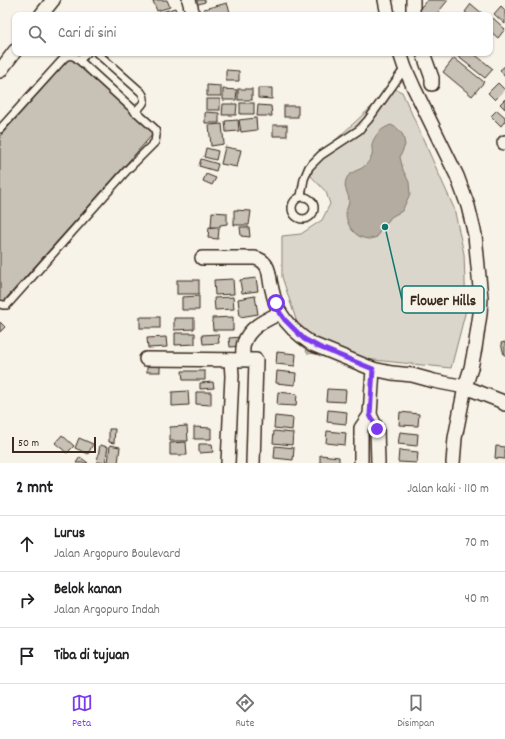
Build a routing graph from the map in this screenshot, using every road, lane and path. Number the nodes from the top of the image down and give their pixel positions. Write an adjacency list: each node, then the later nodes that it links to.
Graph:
1 (53, 0): 5 (street)
2 (189, 0): 6 (street)
3 (385, 0): 7 (street)
4 (413, 0): 8 (street)
5 (43, 12)
6 (192, 12)
7 (387, 12)
8 (413, 12)
9 (12, 55): 18 (street)
10 (68, 56): 21 (lane)
11 (74, 56): 16 (lane)
12 (84, 56): 16 (lane)
13 (100, 56): 20 (lane)
14 (401, 56): 17 (street)
15 (424, 56): 19 (street)
16 (79, 60): 20 (lane)
17 (405, 68): 22 (lane); 29 (street)
18 (0, 71)
19 (432, 84)
20 (136, 112): 24 (lane)
21 (0, 129)
22 (301, 196)
23 (202, 258): 25 (street)
24 (0, 304)
25 (280, 313): 27 (street); 28 (street)
26 (146, 359): 27 (street)
27 (237, 359): 32 (street); 33 (street)
28 (373, 369): 29 (street); 31 (street)
29 (465, 387): 30 (street); 36 (street)
30 (505, 404)
31 (370, 415): 34 (street); 35 (street)
32 (228, 463)
33 (253, 463)
34 (361, 463)
35 (378, 463)
36 (453, 463)

